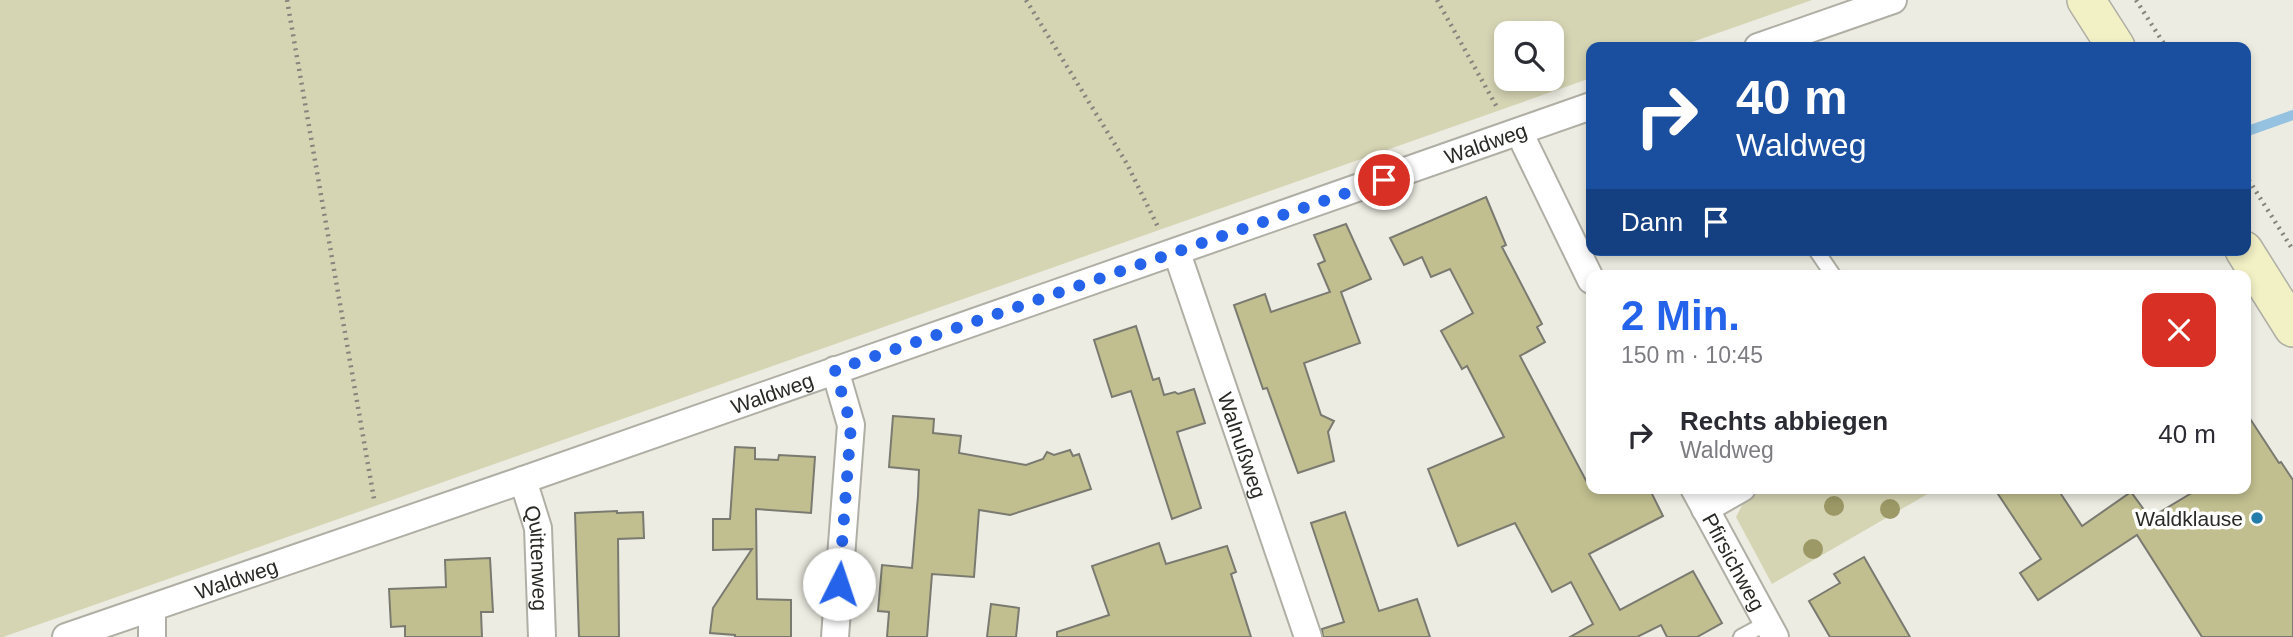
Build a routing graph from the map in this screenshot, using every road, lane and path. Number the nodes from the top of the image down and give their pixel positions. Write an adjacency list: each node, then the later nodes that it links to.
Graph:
1 (287, 0): 22 (path)
2 (1027, 0): 14 (path)
3 (1437, 0): 11 (path)
4 (1893, 0): 7 (street)
5 (2086, 0): 8 (main road)
6 (2136, 0): 9 (path)
7 (1772, 42)
8 (2113, 42)
9 (2163, 42)
10 (1586, 108): 11 (street, Waldweg)
11 (1516, 133): 14 (street, Waldweg); 16 (street)
12 (2251, 184): 13 (path)
13 (2293, 250)
14 (1177, 253): 18 (street, Waldweg); 29 (street, Walnußweg)
15 (2248, 256): 17 (main road)
16 (1586, 270)
17 (2293, 328)
18 (835, 370): 19 (street, Waldweg); 28 (street)
19 (523, 481): 22 (street, Waldweg); 27 (street, Quittenweg)
20 (1719, 494): 21 (street)
21 (1699, 499): 24 (street, Pfirsichweg)
22 (379, 528): 23 (street, Waldweg)
23 (152, 608): 25 (street, Waldweg); 26 (street)
24 (1771, 630): 30 (lane)
25 (66, 637)
26 (152, 637)
27 (542, 637)
28 (835, 637)
29 (1308, 637)
30 (1741, 637)

